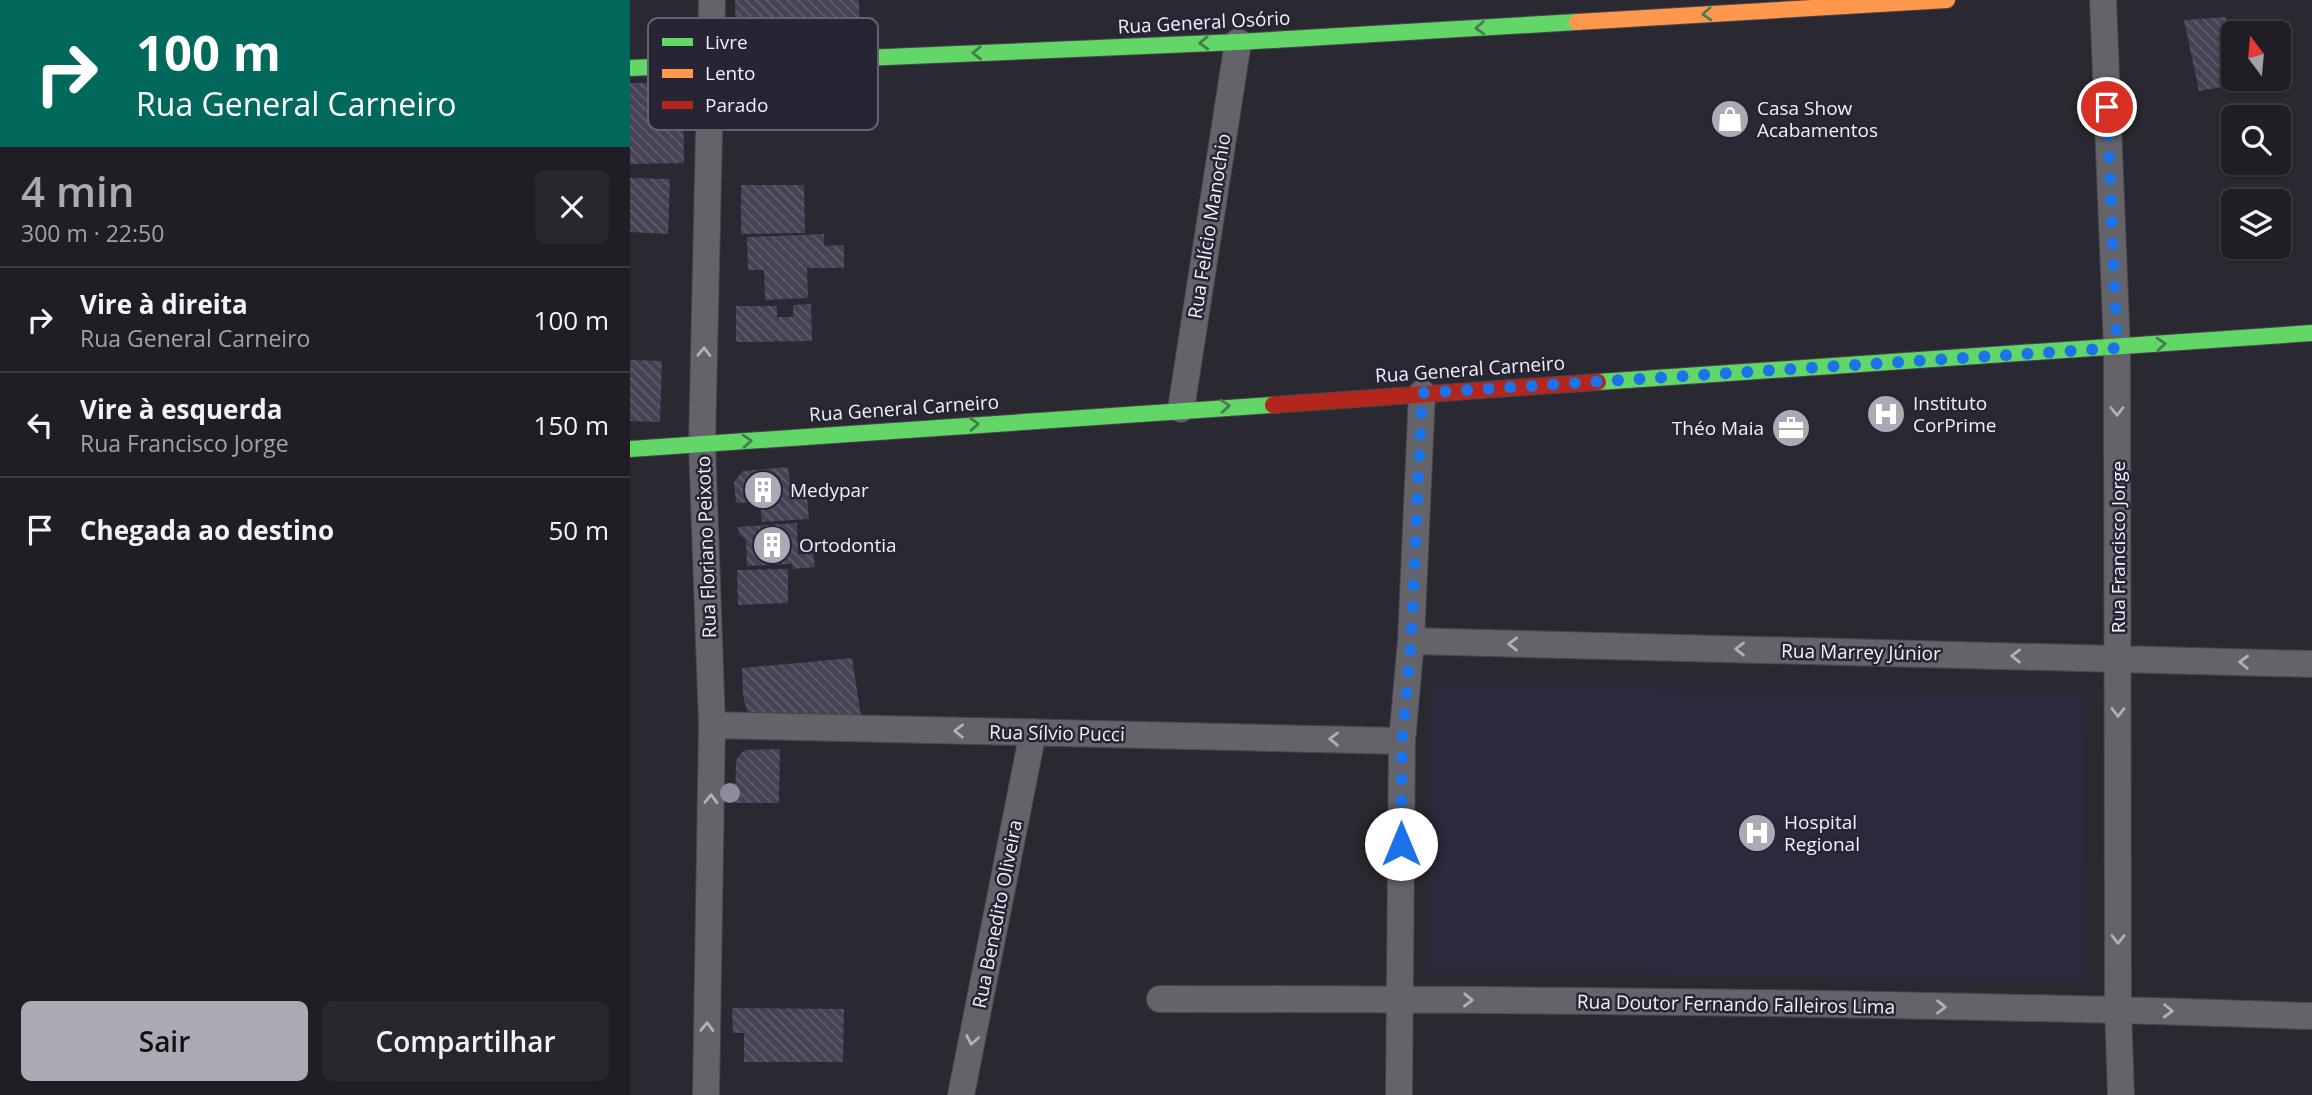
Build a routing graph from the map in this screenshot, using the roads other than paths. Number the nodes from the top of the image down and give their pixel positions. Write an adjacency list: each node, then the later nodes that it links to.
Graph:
1 (712, 0): 4 (street, Rua Floriano Peixoto)
2 (1947, 0): 5 (street, Rua General Osório, one-way to 5)
3 (2103, 0): 11 (street, Rua Francisco Jorge)
4 (711, 18)
5 (1238, 42): 6 (street, Rua General Osório, one-way to 6); 13 (street, Rua Felício Manochio)
6 (878, 57)
7 (648, 67): 8 (street, Rua General Osório)
8 (630, 68)
9 (709, 130): 14 (street, Rua Floriano Peixoto, one-way to 9)
10 (2312, 334): 11 (street, Rua General Carneiro, one-way to 10)
11 (2117, 348): 12 (street, Rua General Carneiro); 17 (street, Rua Francisco Jorge, one-way to 17)
12 (1422, 393): 13 (street, Rua General Carneiro, one-way to 12); 16 (street)
13 (1181, 409): 14 (street, Rua General Carneiro, one-way to 13)
14 (702, 444): 15 (street, Rua General Carneiro); 19 (street, Rua Floriano Peixoto)
15 (630, 449)
16 (1411, 641): 17 (street, Rua Marrey Júnior, one-way to 16); 21 (street)
17 (2118, 659): 18 (street, Rua Marrey Júnior, one-way to 17); 24 (street, Rua Francisco Jorge, one-way to 24)
18 (2312, 664)
19 (712, 725): 20 (street, Rua Sílvio Pucci, one-way to 19); 26 (street, Rua Floriano Peixoto, one-way to 19)
20 (1033, 732): 21 (street, Rua Sílvio Pucci, one-way to 20); 27 (street, Rua Benedito Oliveira, one-way to 27)
21 (1402, 741): 23 (street)
22 (1160, 999): 23 (street, Rua Doutor Fernando Falleiros Lima)
23 (1400, 999): 24 (street, Rua Doutor Fernando Falleiros Lima, one-way to 24); 28 (street)
24 (2118, 1009): 25 (street, Rua Doutor Fernando Falleiros Lima, one-way to 25); 29 (street, Rua Francisco Jorge)
25 (2312, 1016)
26 (706, 1095)
27 (961, 1095)
28 (1399, 1095)
29 (2121, 1095)

